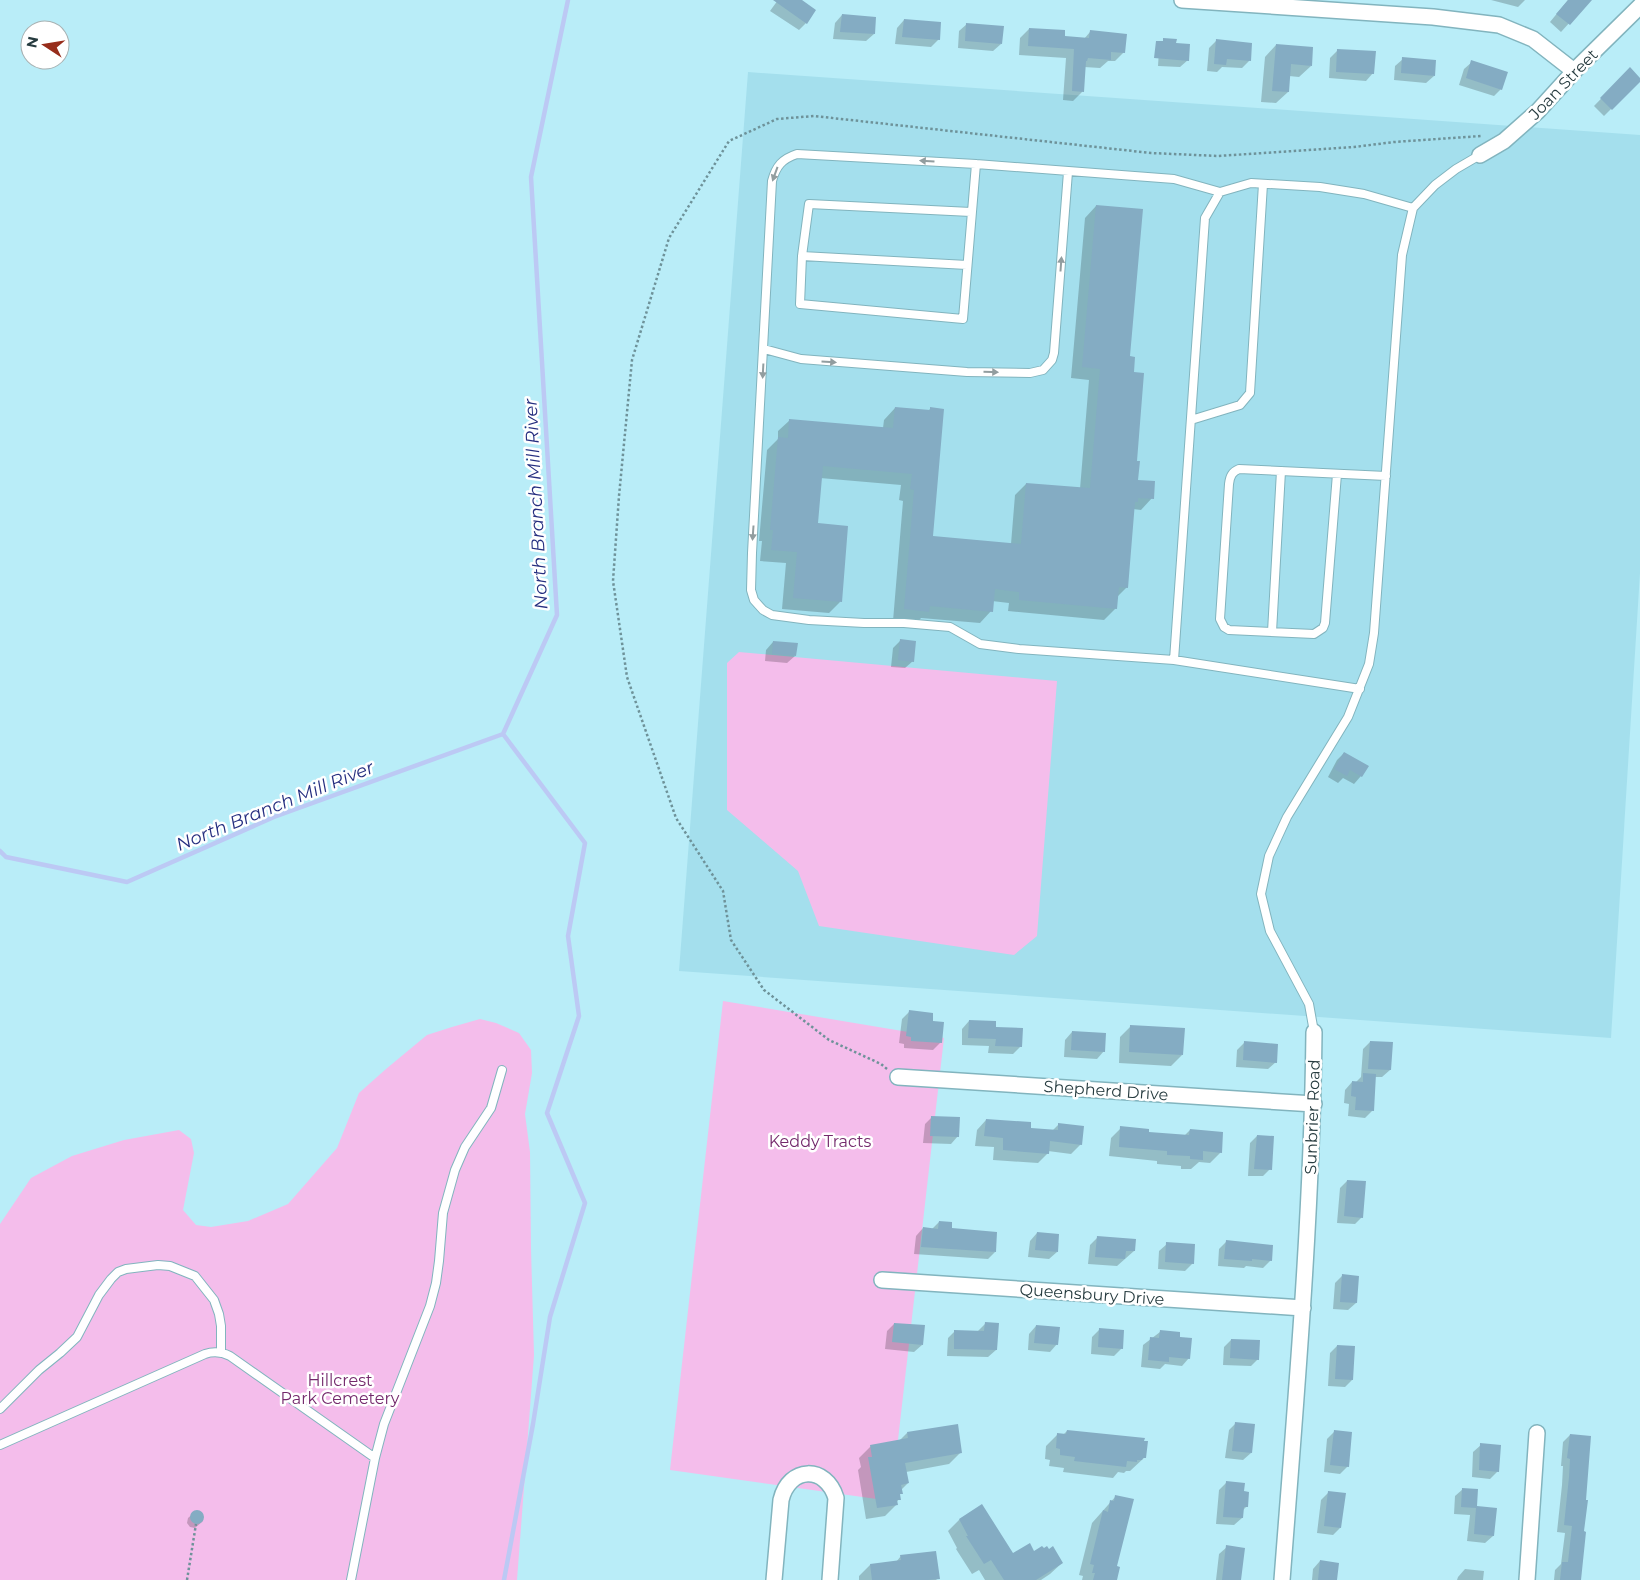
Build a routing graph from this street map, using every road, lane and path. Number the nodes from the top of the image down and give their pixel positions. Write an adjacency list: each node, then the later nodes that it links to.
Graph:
1 (1182, 0): 3 (street)
2 (1640, 6): 3 (street, Joan Street)
3 (1574, 71): 5 (street, Joan Street)
4 (1484, 136): 24 (path)
5 (1480, 155): 10 (lane)
6 (976, 164): 7 (lane); 11 (lane); 14 (lane, one-way to 14)
7 (1068, 172): 9 (lane); 14 (lane, one-way to 7)
8 (1263, 184): 9 (lane); 10 (lane); 15 (lane)
9 (1220, 192): 15 (lane)
10 (1413, 208): 18 (lane, Sunbrier Road)
11 (971, 212): 12 (lane); 13 (lane)
12 (802, 256): 13 (lane); 13 (lane)
13 (967, 265)
14 (764, 349): 20 (lane, one-way to 20)
15 (1190, 420): 20 (lane)
16 (1282, 471): 17 (lane); 19 (lane); 19 (lane)
17 (1337, 474): 18 (lane); 19 (lane)
18 (1386, 476): 21 (lane, Sunbrier Road)
19 (1272, 632)
20 (1174, 660): 21 (lane)
21 (1360, 689): 22 (lane, Sunbrier Road)
22 (1314, 1032): 25 (street, Sunbrier Road)
23 (502, 1070): 32 (lane)
24 (898, 1077): 25 (street, Shepherd Drive)
25 (1314, 1104): 27 (street, Sunbrier Road)
26 (882, 1280): 27 (street, Queensbury Drive)
27 (1303, 1308): 38 (street, Sunbrier Road)
28 (222, 1352): 29 (lane); 31 (lane); 32 (lane)
29 (0, 1409)
30 (1537, 1433): 39 (street)
31 (0, 1445)
32 (375, 1458): 35 (lane)
33 (196, 1524): 34 (path)
34 (187, 1580)
35 (351, 1580)
36 (774, 1580): 37 (street)
37 (830, 1580)
38 (1282, 1580)
39 (1527, 1580)

